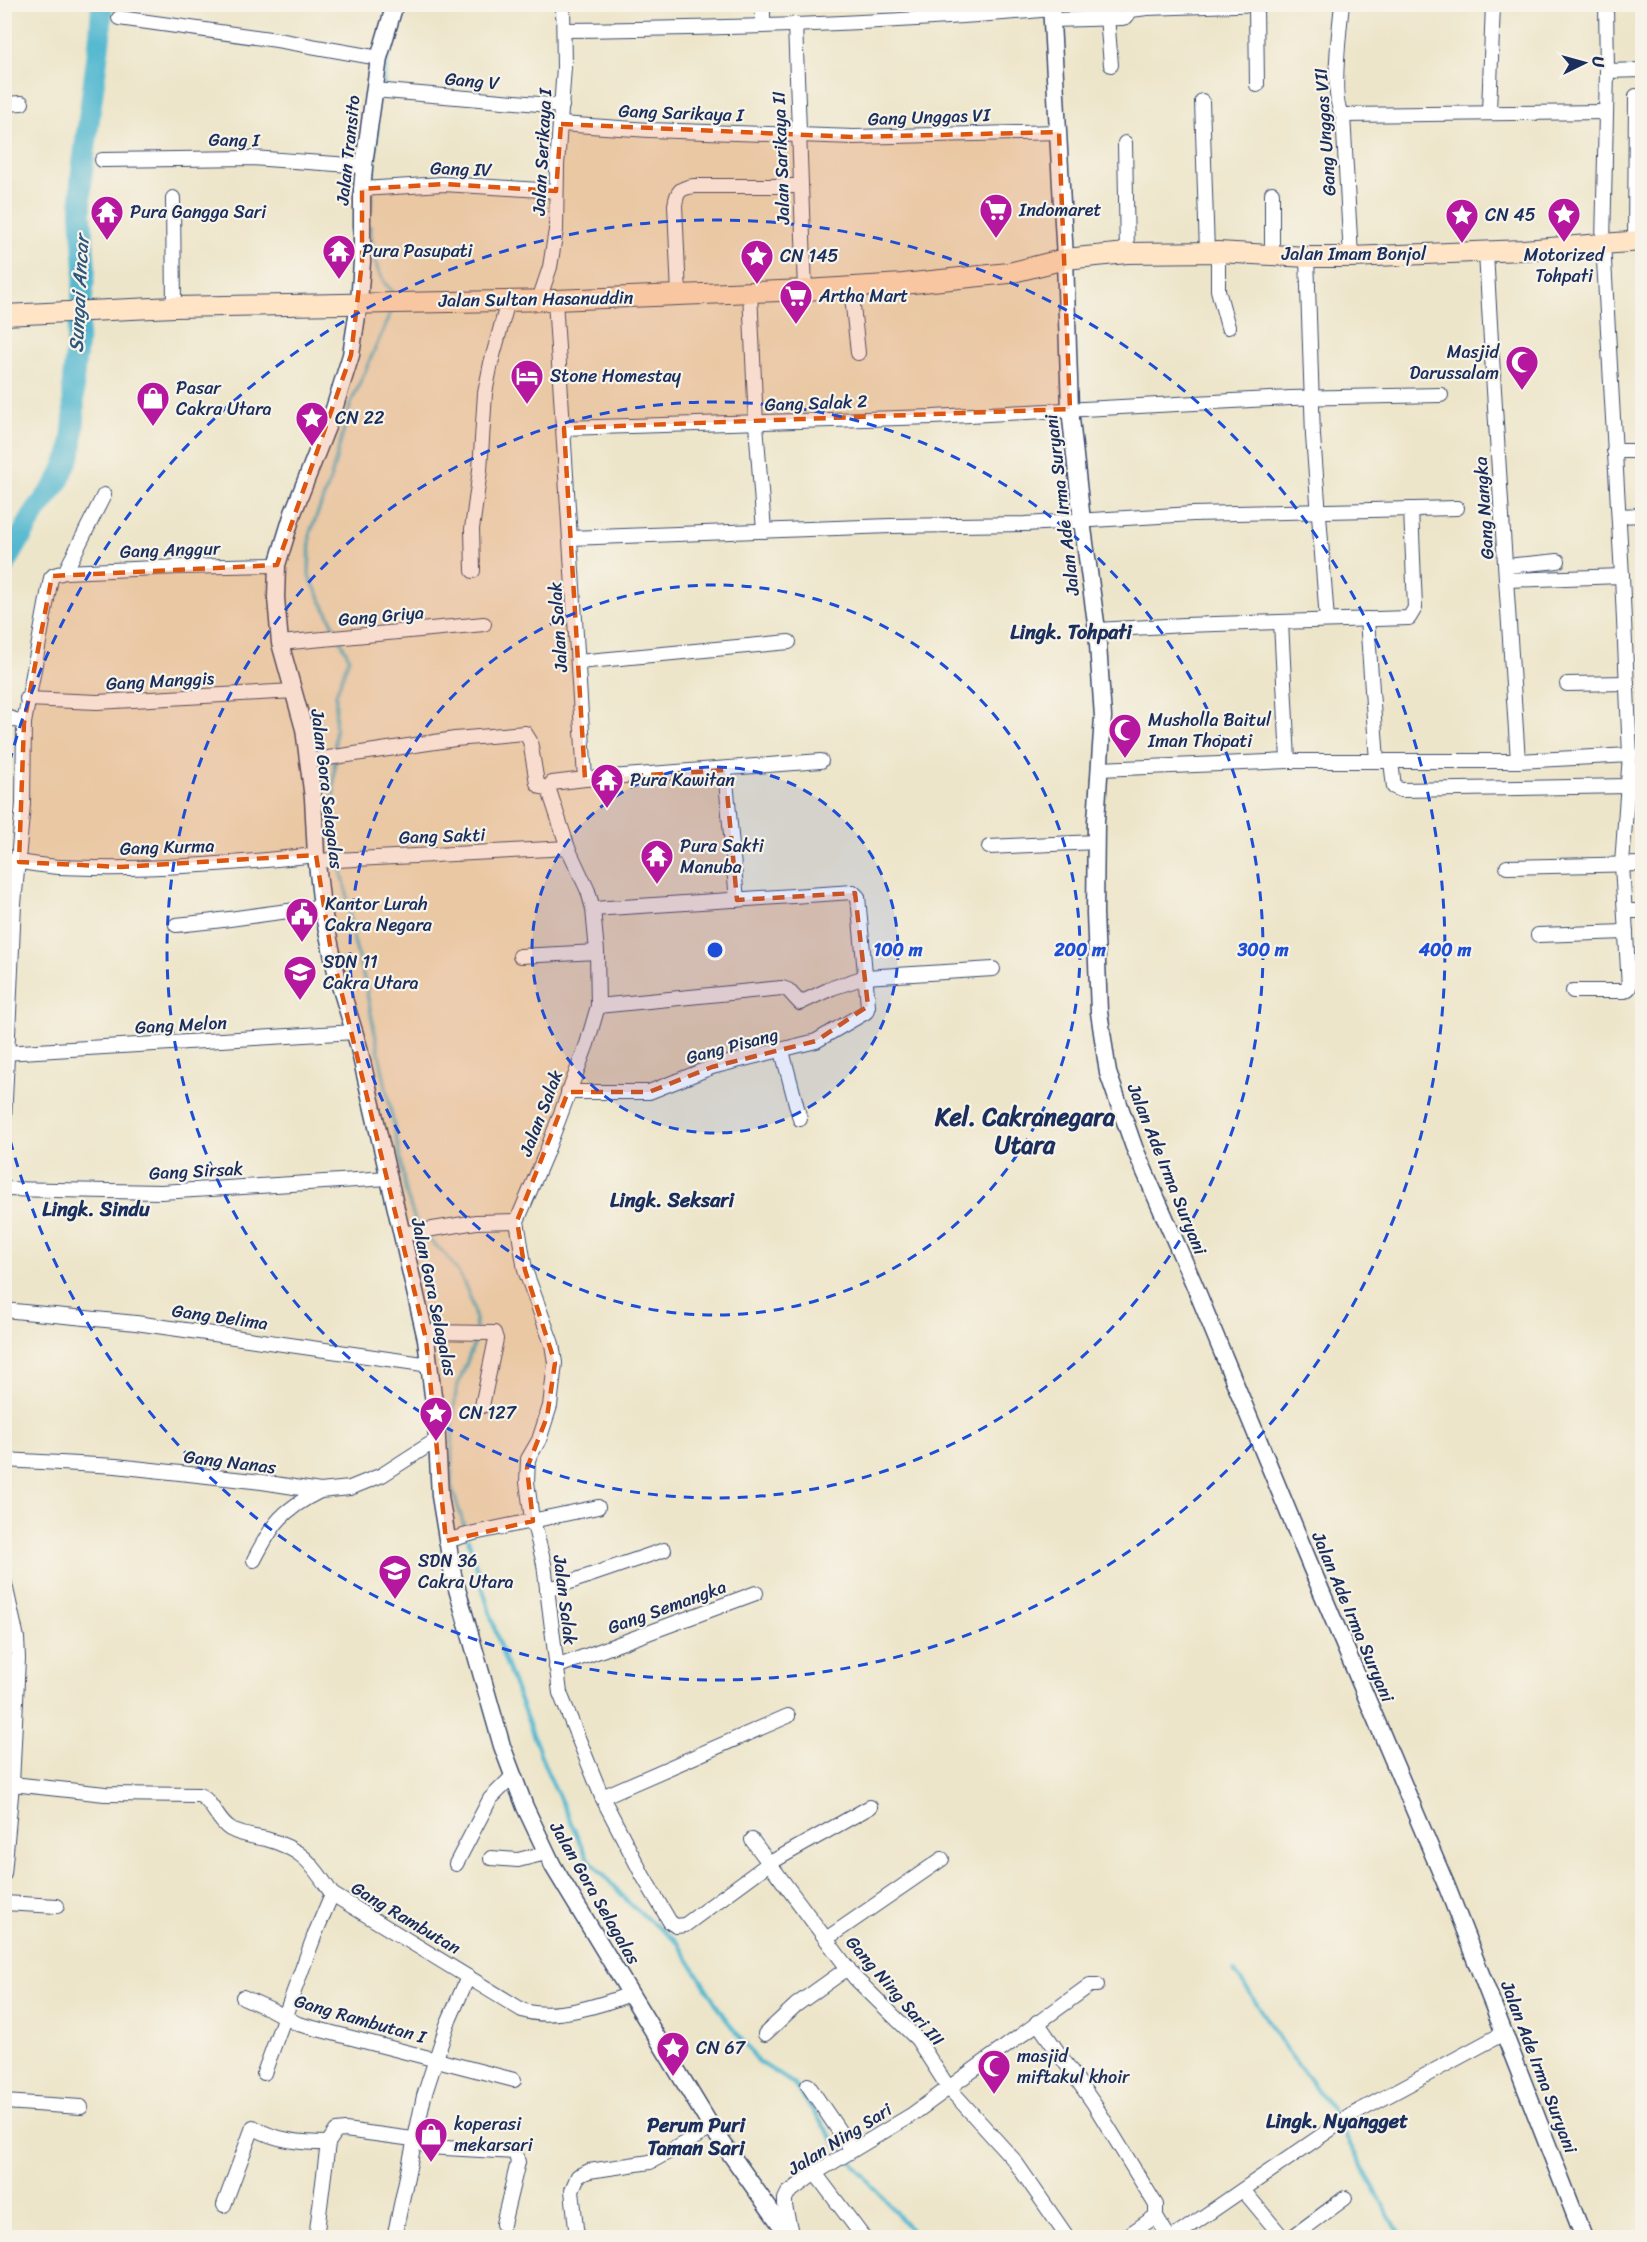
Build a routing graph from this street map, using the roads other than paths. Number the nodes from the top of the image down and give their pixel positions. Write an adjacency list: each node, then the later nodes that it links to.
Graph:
1 (395, 4): 16 (street, Jalan Transito)
2 (563, 4): 15 (street, Jalan Serikaya I)
3 (763, 4): 14 (street)
4 (1264, 4): 8 (street)
5 (1341, 4): 29 (street, Gang Unggas VII)
6 (1492, 4): 27 (street)
7 (1606, 4): 19 (street)
8 (1256, 5): 11 (street); 20 (street)
9 (946, 10): 10 (street); 13 (street)
10 (1052, 11): 11 (street); 31 (street, Jalan Ade Irma Suryani)
11 (1107, 17): 17 (street)
12 (119, 18): 16 (street)
13 (795, 24): 14 (street); 32 (street, Jalan Sarikaya II)
14 (763, 25): 15 (street)
15 (564, 30): 26 (street, Jalan Serikaya I)
16 (379, 58): 21 (street, Jalan Transito)
17 (1112, 65)
18 (1642, 70): 19 (street)
19 (1607, 71): 28 (street)
20 (1257, 85)
21 (380, 91): 26 (street, Gang V); 35 (street, Jalan Transito)
22 (1636, 96): 41 (street)
23 (1203, 100): 43 (street)
24 (22, 103): 25 (street)
25 (4, 104)
26 (562, 106): 30 (street, Jalan Serikaya I)
27 (1490, 112): 28 (street); 29 (street)
28 (1606, 112): 42 (street)
29 (1342, 114): 47 (street, Gang Unggas VII)
30 (561, 124): 32 (street, Gang Sarikaya I); 38 (street, Jalan Serikaya I)
31 (1059, 132): 32 (street, Gang Unggas VI); 49 (street, Jalan Ade Irma Suryani)
32 (799, 135): 36 (street, Jalan Sarikaya II)
33 (1125, 143): 45 (street)
34 (102, 160): 35 (street, Gang I)
35 (364, 166): 37 (street, Jalan Transito)
36 (800, 186): 51 (street, Jalan Sarikaya II); 53 (street)
37 (367, 190): 38 (street, Gang IV); 56 (street, Jalan Transito)
38 (556, 191): 54 (street, Jalan Serikaya I)
39 (1272, 193): 46 (street)
40 (173, 198): 57 (street)
41 (1639, 241): 42 (main road, Jalan Imam Bonjol)
42 (1603, 243): 44 (main road, Jalan Imam Bonjol); 66 (street)
43 (1212, 252): 45 (main road, Jalan Imam Bonjol); 46 (main road, Jalan Imam Bonjol); 59 (street)
44 (1486, 252): 47 (main road, Jalan Imam Bonjol); 79 (street, Gang Nangka)
45 (1127, 253): 49 (main road, Jalan Imam Bonjol)
46 (1272, 254): 48 (main road, Jalan Imam Bonjol)
47 (1351, 256): 48 (main road, Jalan Imam Bonjol)
48 (1307, 257): 62 (street)
49 (1065, 259): 50 (main road, Jalan Sultan Hasanuddin); 63 (street, Jalan Ade Irma Suryani)
50 (851, 287): 51 (main road, Jalan Sultan Hasanuddin); 60 (street)
51 (805, 290): 52 (main road, Jalan Sultan Hasanuddin)
52 (750, 292): 53 (main road, Jalan Sultan Hasanuddin); 64 (street)
53 (679, 295): 54 (main road, Jalan Sultan Hasanuddin)
54 (547, 300): 55 (main road, Jalan Sultan Hasanuddin); 65 (street, Jalan Salak)
55 (508, 301): 56 (main road, Jalan Sultan Hasanuddin); 80 (street)
56 (359, 303): 57 (main road, Jalan Sultan Hasanuddin); 78 (street, Jalan Gora Selagalas)
57 (174, 307): 58 (main road, Jalan Sultan Hasanuddin)
58 (4, 315)
59 (1228, 327)
60 (858, 353)
61 (1442, 394): 62 (street, Gang Salak 2)
62 (1313, 398): 63 (street, Gang Salak 2); 71 (street)
63 (1070, 409): 64 (street, Gang Salak 2); 74 (street, Jalan Ade Irma Suryani)
64 (756, 424): 65 (street, Gang Salak 2); 75 (street)
65 (564, 428): 76 (street, Jalan Salak)
66 (1614, 451): 67 (street); 73 (street)
67 (1642, 451)
68 (104, 495): 81 (street)
69 (1457, 508): 70 (street)
70 (1411, 509): 71 (street); 84 (street)
71 (1317, 511): 74 (street); 85 (street)
72 (1642, 515): 73 (street)
73 (1619, 516): 82 (street)
74 (1082, 521): 75 (street); 88 (street, Jalan Ade Irma Suryani)
75 (764, 531): 76 (street)
76 (570, 538): 91 (street, Jalan Salak)
77 (1558, 561): 79 (street)
78 (277, 565): 81 (street, Gang Anggur); 90 (street, Jalan Gora Selagalas)
79 (1506, 566): 83 (street, Gang Nangka)
80 (473, 571)
81 (65, 572): 95 (street)
82 (1623, 576): 83 (street); 92 (street)
83 (1507, 580): 103 (street, Gang Nangka)
84 (1367, 619): 85 (street); 102 (street)
85 (1327, 620): 86 (street)
86 (1281, 622): 88 (street); 101 (street)
87 (484, 624): 90 (street, Gang Griya)
88 (1097, 630): 104 (street, Jalan Ade Irma Suryani)
89 (789, 642): 91 (street)
90 (280, 643): 94 (street, Jalan Gora Selagalas)
91 (578, 662): 106 (street, Jalan Salak)
92 (1627, 683): 93 (street); 98 (street)
93 (1567, 684)
94 (294, 691): 95 (street, Gang Manggis); 99 (street, Jalan Gora Selagalas)
95 (27, 699): 97 (street)
96 (4, 716): 97 (street)
97 (24, 723): 114 (street)
98 (1630, 755): 103 (street); 107 (street)
99 (316, 760): 108 (street, Jalan Salak); 112 (street, Jalan Gora Selagalas)
100 (821, 761): 105 (street)
101 (1288, 761): 102 (street); 104 (street)
102 (1384, 761): 103 (street); 107 (street)
103 (1518, 761)
104 (1100, 769): 109 (street, Jalan Ade Irma Suryani)
105 (724, 770): 106 (street); 118 (street)
106 (585, 780): 108 (street)
107 (1633, 782): 115 (street)
108 (549, 787): 111 (street, Jalan Salak)
109 (1096, 842): 110 (street); 181 (street, Jalan Ade Irma Suryani)
110 (989, 847)
111 (568, 848): 112 (street, Gang Sakti); 120 (street, Jalan Salak)
112 (321, 858): 114 (street, Gang Kurma); 119 (street, Jalan Gora Selagalas)
113 (4, 860): 114 (street, Gang Kurma)
114 (19, 862): 134 (street)
115 (1622, 864): 116 (street); 117 (street); 121 (street)
116 (1642, 864)
117 (1508, 867)
118 (737, 900): 120 (street); 129 (street)
119 (322, 907): 123 (street); 132 (street, Jalan Gora Selagalas)
120 (593, 909): 126 (street, Jalan Salak)
121 (1625, 911): 122 (street); 124 (street)
122 (1642, 911)
123 (176, 925)
124 (1626, 932): 125 (street); 130 (street)
125 (1538, 935)
126 (597, 952): 127 (street); 131 (street, Jalan Salak)
127 (520, 956)
128 (993, 969): 129 (street)
129 (865, 977): 131 (street); 133 (street, Gang Pisang)
130 (1573, 991)
131 (598, 1006): 135 (street, Jalan Salak)
132 (355, 1032): 134 (street, Gang Melon); 138 (street, Jalan Gora Selagalas)
133 (782, 1051): 135 (street, Gang Pisang); 136 (street)
134 (7, 1053): 137 (street)
135 (568, 1092): 140 (street, Jalan Salak)
136 (800, 1119)
137 (4, 1121)
138 (389, 1178): 139 (street, Gang Sirsak); 141 (street, Jalan Gora Selagalas)
139 (4, 1189)
140 (517, 1221): 141 (street); 150 (street, Jalan Salak)
141 (408, 1233): 143 (street, Jalan Gora Selagalas)
142 (4, 1310): 144 (street, Gang Delima)
143 (425, 1332): 144 (street, Jalan Gora Selagalas); 145 (street)
144 (430, 1365): 146 (street, Jalan Gora Selagalas)
145 (482, 1406)
146 (438, 1439): 148 (street, Gang Nanas); 151 (street, Jalan Gora Selagalas)
147 (4, 1460): 148 (street, Gang Nanas)
148 (320, 1491): 153 (street)
149 (598, 1507): 150 (street)
150 (533, 1521): 151 (street); 155 (street, Jalan Salak)
151 (460, 1537): 159 (street, Jalan Gora Selagalas)
152 (664, 1550): 155 (street)
153 (254, 1560)
154 (4, 1580): 160 (street)
155 (547, 1590): 157 (street, Jalan Salak)
156 (756, 1593): 157 (street, Gang Semangka)
157 (556, 1667): 161 (street, Jalan Salak)
158 (788, 1716): 161 (street)
159 (513, 1776): 164 (street, Jalan Gora Selagalas); 167 (street)
160 (12, 1784): 169 (street); 170 (street, Gang Rambutan)
161 (602, 1797): 168 (street, Jalan Salak)
162 (870, 1807): 168 (street)
163 (752, 1840): 168 (street, Gang Ning Sari III)
164 (546, 1853): 165 (street); 177 (street, Jalan Gora Selagalas)
165 (491, 1858)
166 (942, 1859): 173 (street)
167 (456, 1864)
168 (768, 1864): 173 (street, Gang Ning Sari III)
169 (4, 1874)
170 (332, 1894): 175 (street, Gang Rambutan); 179 (street)
171 (4, 1903): 172 (street)
172 (57, 1906)
173 (826, 1939): 174 (street, Gang Ning Sari III)
174 (848, 1968): 182 (street); 187 (street, Gang Ning Sari III)
175 (468, 1977): 177 (street, Gang Rambutan); 183 (street, Gang Rambutan I)
176 (1097, 1985): 180 (street, Jalan Ning Sari)
177 (630, 1994): 190 (street, Jalan Gora Selagalas)
178 (243, 1997): 179 (street, Gang Rambutan I)
179 (285, 2018): 183 (street, Gang Rambutan I); 184 (street)
180 (1037, 2022): 187 (street, Jalan Ning Sari); 198 (street)
181 (1504, 2033): 195 (street); 209 (street, Jalan Ade Irma Suryani)
182 (765, 2034)
183 (434, 2060): 185 (street, Gang Rambutan I); 191 (street, Gang Rambutan I)
184 (264, 2073)
185 (513, 2080)
186 (808, 2085): 193 (street)
187 (948, 2087): 193 (street, Jalan Ning Sari); 205 (street, Gang Ning Sari III)
188 (4, 2102): 189 (street)
189 (81, 2107)
190 (712, 2128): 202 (street); 203 (street, Jalan Gora Selagalas)
191 (413, 2139): 192 (street); 199 (street); 201 (street, Gang Rambutan I)
192 (328, 2143): 197 (street); 200 (street)
193 (852, 2150): 194 (street, Jalan Ning Sari)
194 (814, 2174): 203 (street, Jalan Ning Sari); 204 (street)
195 (1243, 2190): 198 (street); 207 (street)
196 (1345, 2198): 208 (street)
197 (224, 2205)
198 (1156, 2216): 206 (street)
199 (503, 2224)
200 (316, 2238)
201 (394, 2238)
202 (577, 2238)
203 (791, 2238)
204 (864, 2238)
205 (1068, 2238)
206 (1124, 2238)
207 (1283, 2238)
208 (1291, 2238)
209 (1584, 2238)

